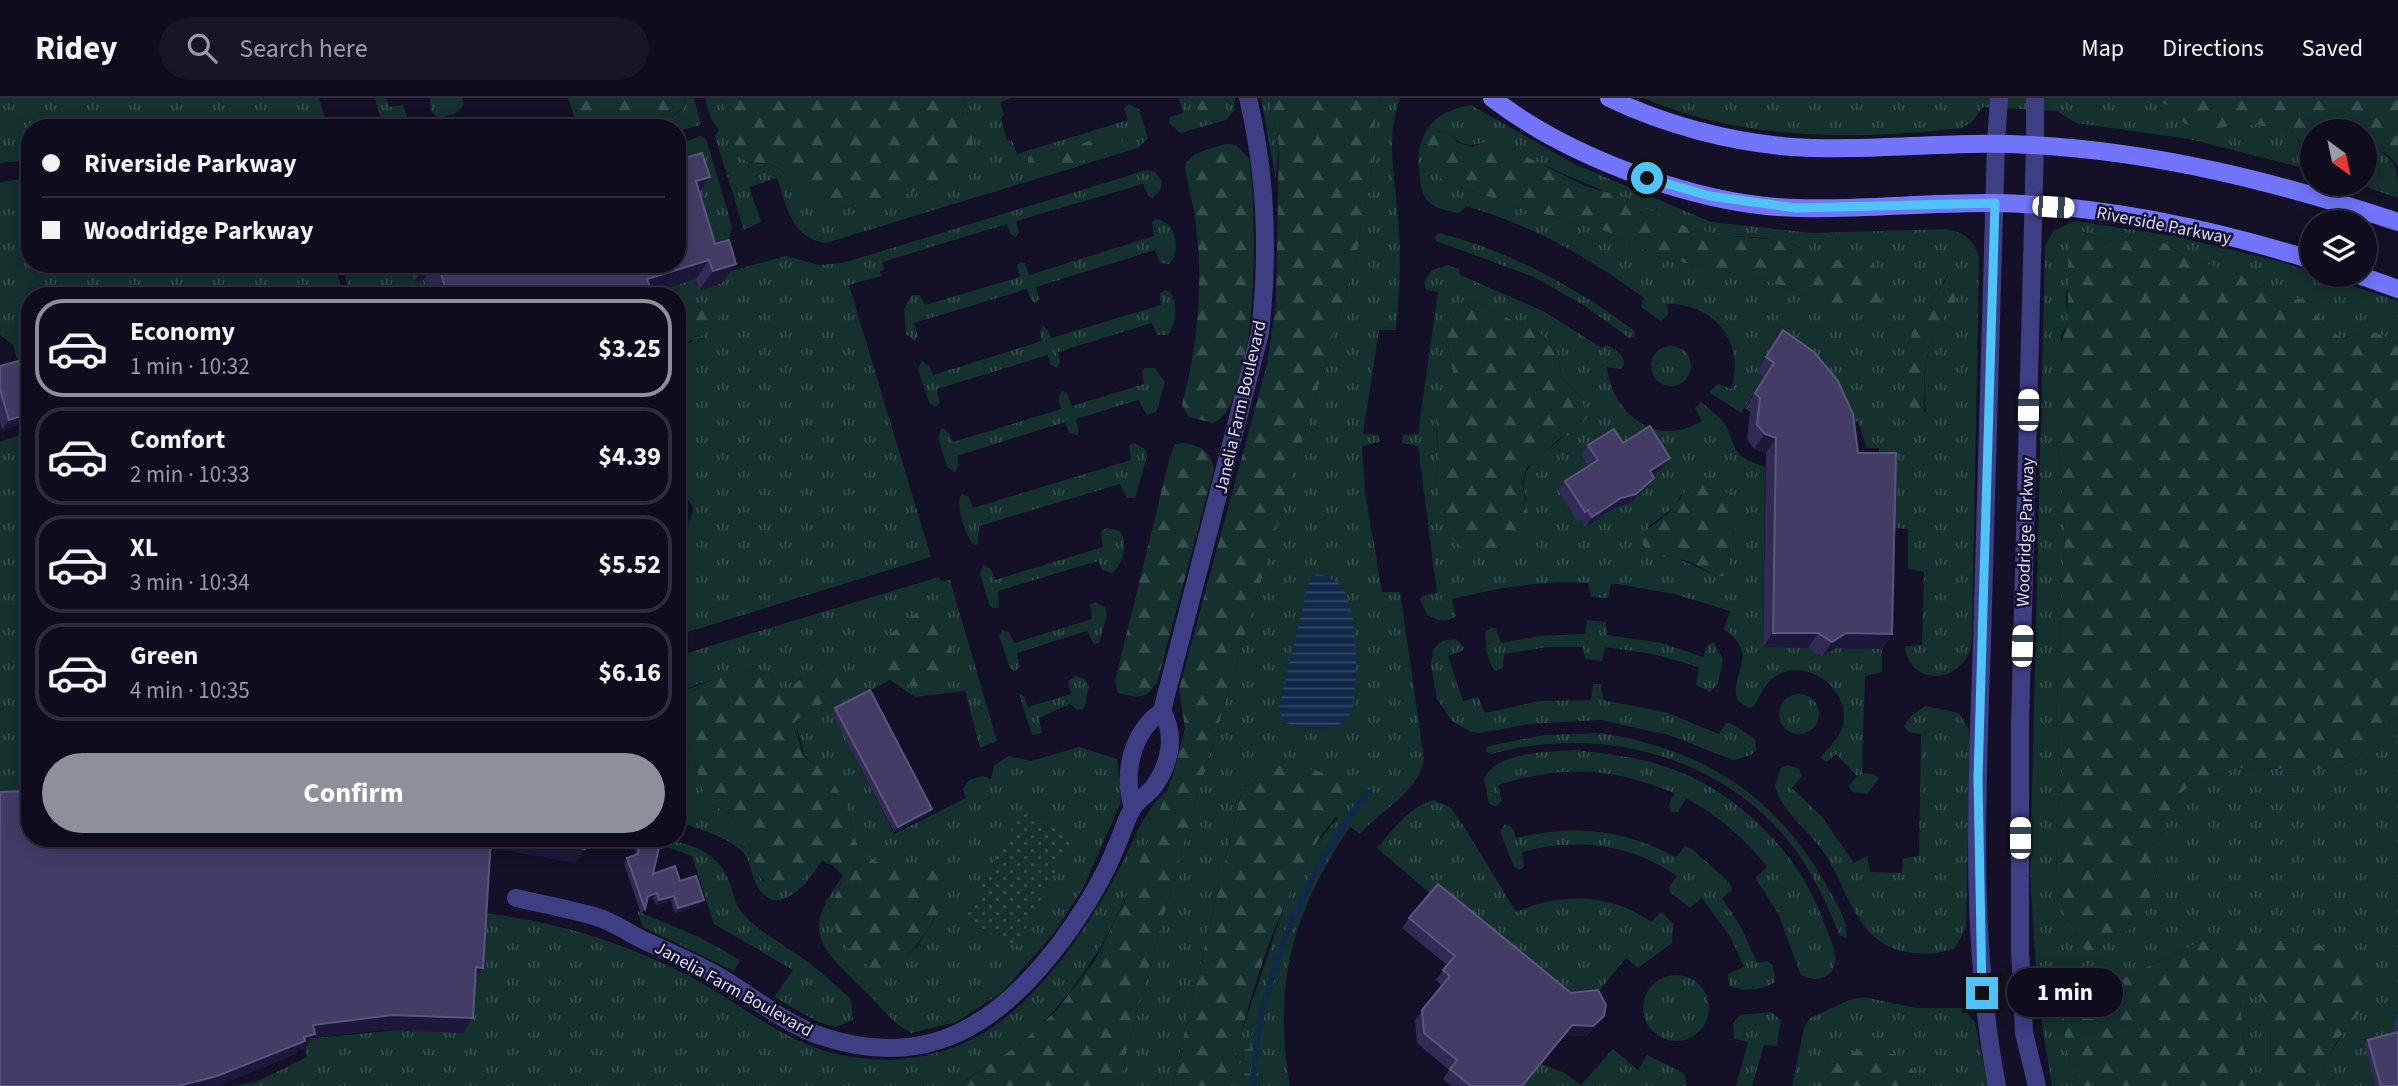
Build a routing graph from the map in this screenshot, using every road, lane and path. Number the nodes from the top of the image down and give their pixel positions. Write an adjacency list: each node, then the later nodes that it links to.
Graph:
1 (1248, 98): 14 (street, Janelia Farm Boulevard)
2 (1492, 98): 8 (main road, Riverside Parkway)
3 (1609, 98): 6 (main road)
4 (1999, 98): 6 (street)
5 (2035, 98): 7 (street, Woodridge Parkway)
6 (1996, 143): 7 (main road); 8 (street)
7 (2035, 145): 9 (street, Woodridge Parkway); 10 (main road)
8 (1995, 203): 9 (main road, Riverside Parkway); 17 (street)
9 (2032, 205): 11 (main road, Riverside Parkway); 18 (street, Woodridge Parkway)
10 (2398, 222)
11 (2300, 257)
12 (2377, 281): 13 (main road)
13 (2398, 289)
14 (1162, 711): 15 (street, Janelia Farm Boulevard); 15 (street, Janelia Farm Boulevard)
15 (1133, 807): 16 (street, Janelia Farm Boulevard)
16 (516, 898)
17 (1997, 1086)
18 (2037, 1086)

